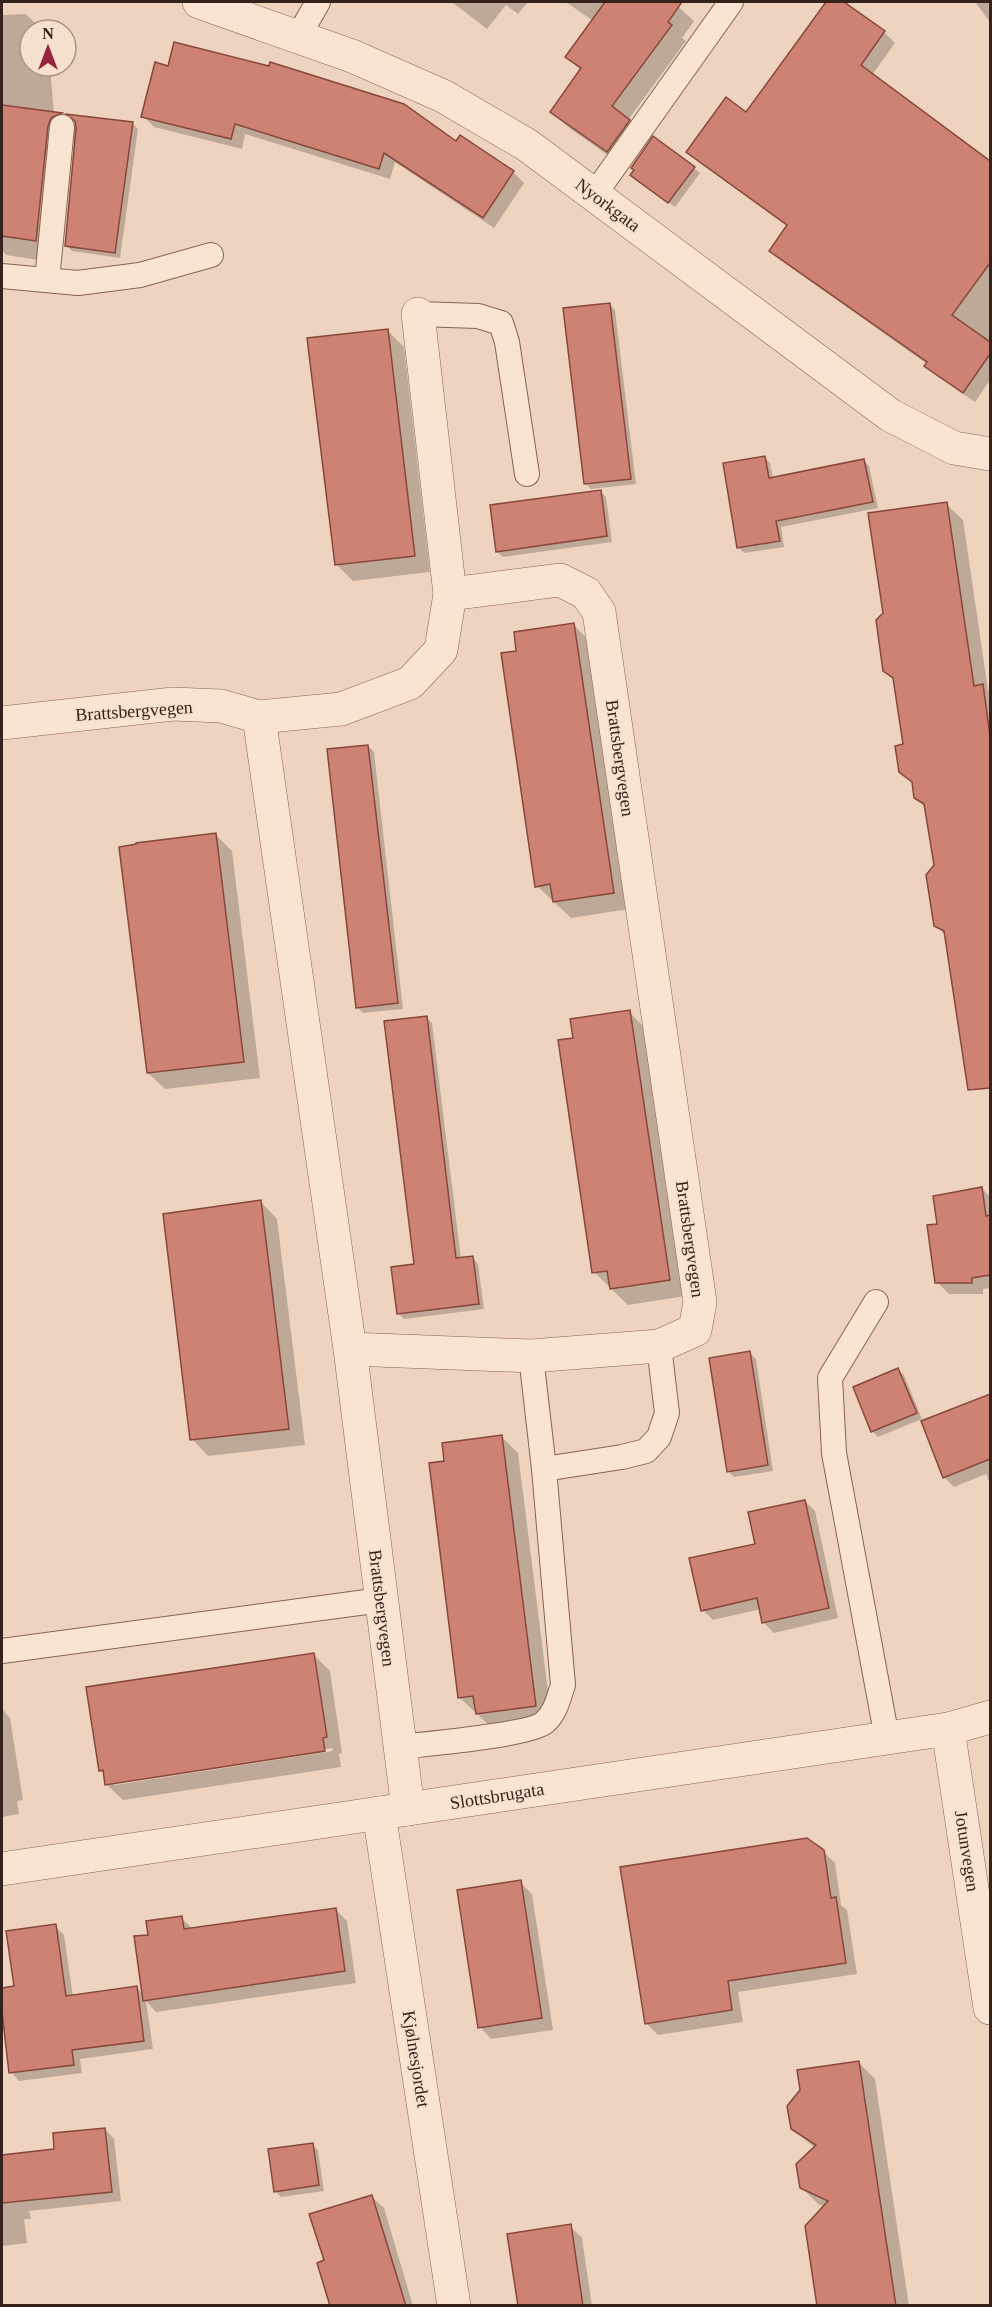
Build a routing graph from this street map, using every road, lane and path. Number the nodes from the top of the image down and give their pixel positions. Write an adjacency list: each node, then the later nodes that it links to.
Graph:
1 (199, 2): 4 (street, Nyorkgata)
2 (318, 2): 4 (lane)
3 (731, 2): 6 (lane)
4 (298, 37): 6 (street, Nyorkgata)
5 (62, 127): 9 (lane)
6 (594, 195): 11 (street, Nyorkgata)
7 (211, 255): 9 (lane)
8 (2, 276): 9 (lane)
9 (47, 280)
10 (418, 314): 12 (lane); 13 (street, Brattsbergvegen)
11 (990, 454)
12 (527, 474)
13 (450, 594): 14 (street, Brattsbergvegen); 17 (street, Brattsbergvegen)
14 (259, 717): 15 (street, Brattsbergvegen); 18 (street)
15 (2, 723)
16 (876, 1302): 25 (lane)
17 (659, 1346): 19 (street, Brattsbergvegen); 20 (lane)
18 (350, 1349): 19 (street, Brattsbergvegen); 21 (street, Brattsbergvegen)
19 (531, 1356): 20 (lane)
20 (544, 1469): 26 (lane)
21 (381, 1600): 22 (lane); 26 (street, Brattsbergvegen)
22 (2, 1651)
23 (990, 1717): 24 (street, Slottsbrugata)
24 (948, 1729): 25 (street, Slottsbrugata); 29 (street, Jotunvegen)
25 (887, 1737): 27 (street, Slottsbrugata)
26 (400, 1747): 27 (street, Brattsbergvegen)
27 (393, 1811): 28 (street, Slottsbrugata); 30 (street, Kjølnesjordet)
28 (2, 1869)
29 (990, 2008)
30 (454, 2306)

